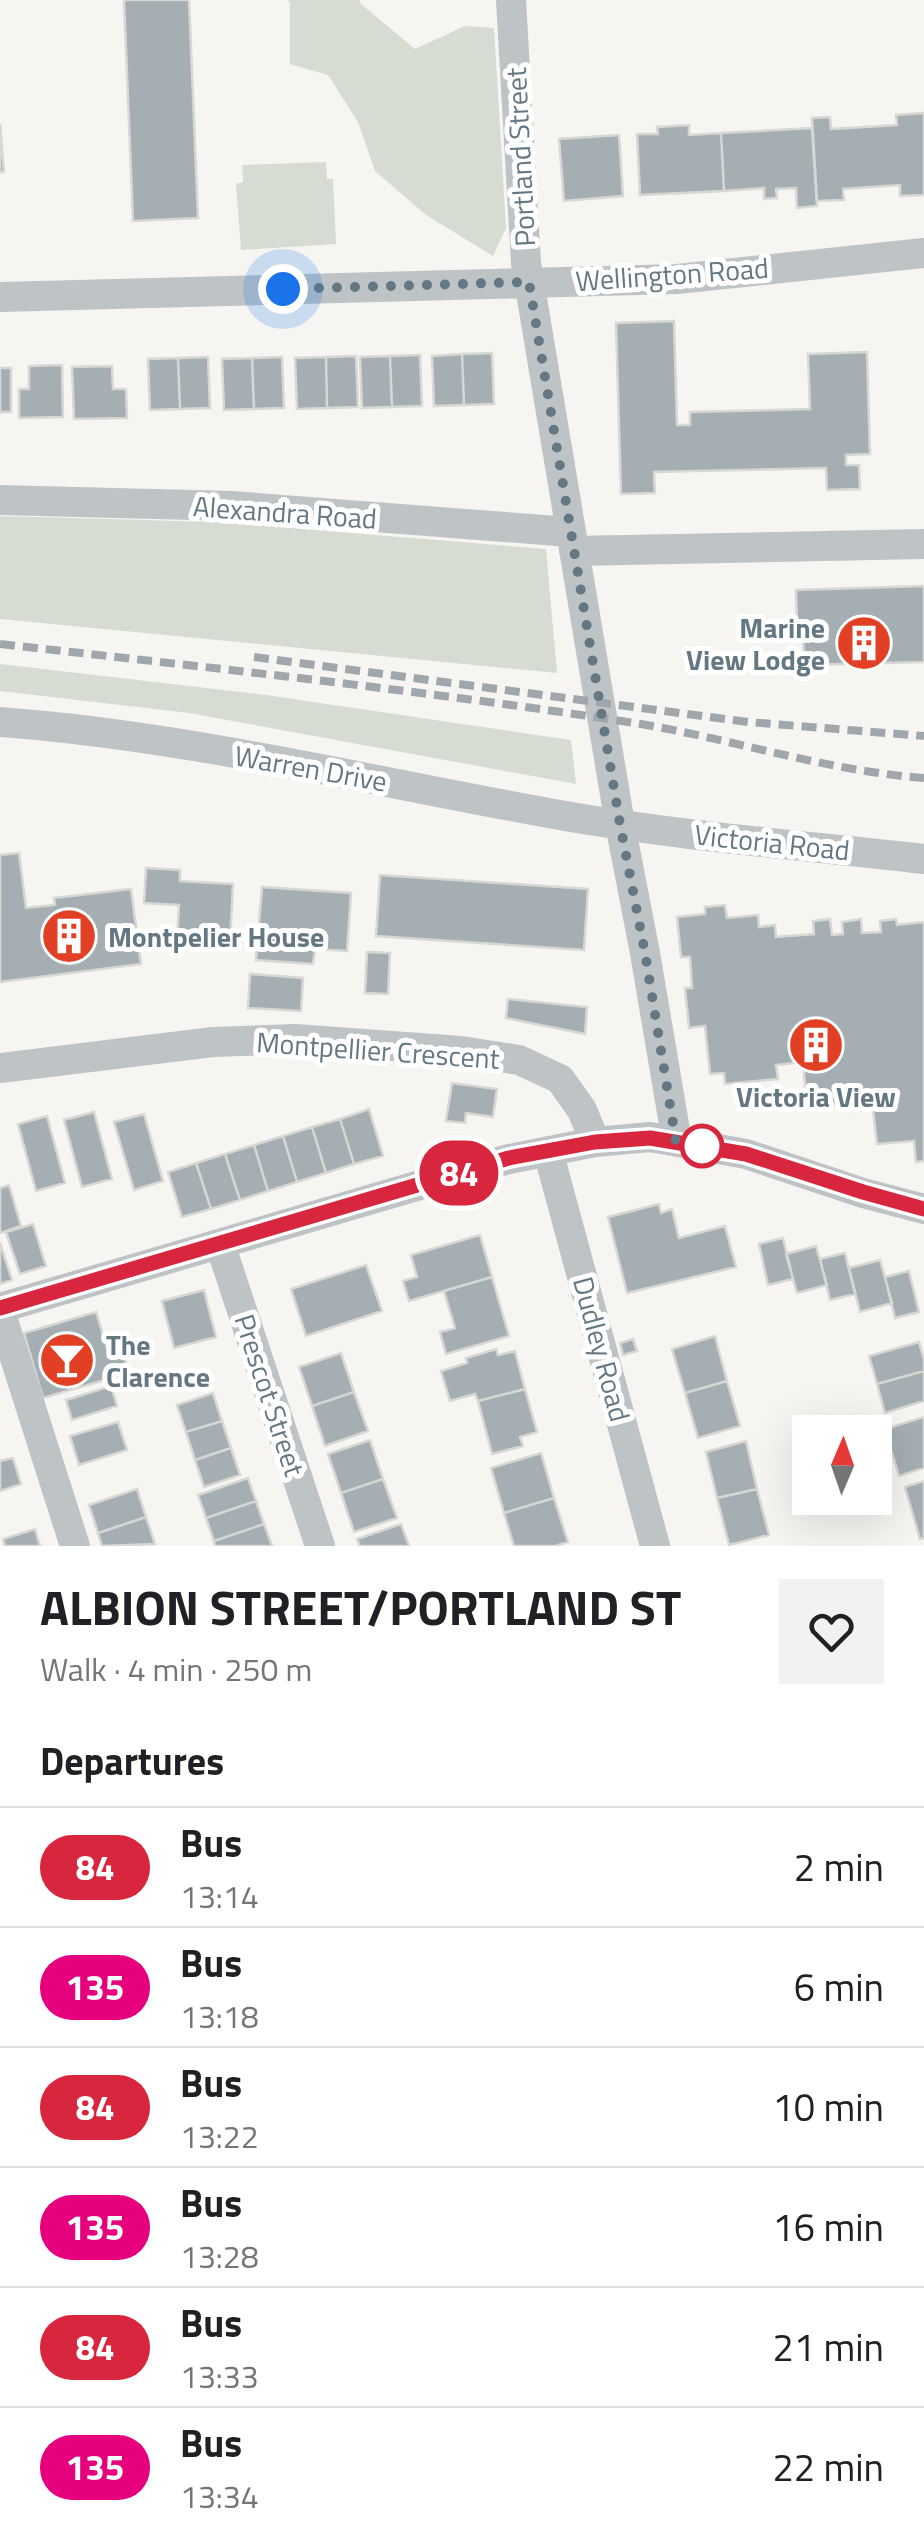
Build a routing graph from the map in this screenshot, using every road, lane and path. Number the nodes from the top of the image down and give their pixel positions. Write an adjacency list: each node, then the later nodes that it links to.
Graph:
1 (510, 0): 3 (street, Portland Street)
2 (924, 253): 3 (street, Wellington Road)
3 (527, 272): 4 (street, Wellington Road); 6 (street, Portland Street)
4 (0, 297)
5 (0, 500): 6 (street, Alexandra Road)
6 (572, 542): 7 (street, Alexandra Road); 9 (street, Portland Street)
7 (924, 544)
8 (0, 722): 9 (street, Warren Drive)
9 (620, 824): 10 (street, Victoria Road); 13 (street, Portland Street)
10 (924, 858)
11 (0, 1068): 12 (street, Montpellier Crescent)
12 (595, 1142): 13 (street); 14 (street)
13 (676, 1142): 15 (street)
14 (548, 1152): 16 (street); 20 (street, Dudley Road)
15 (924, 1209)
16 (220, 1244): 17 (street); 19 (street, Prescot Street)
17 (0, 1310): 18 (street)
18 (76, 1546)
19 (320, 1546)
20 (655, 1546)

